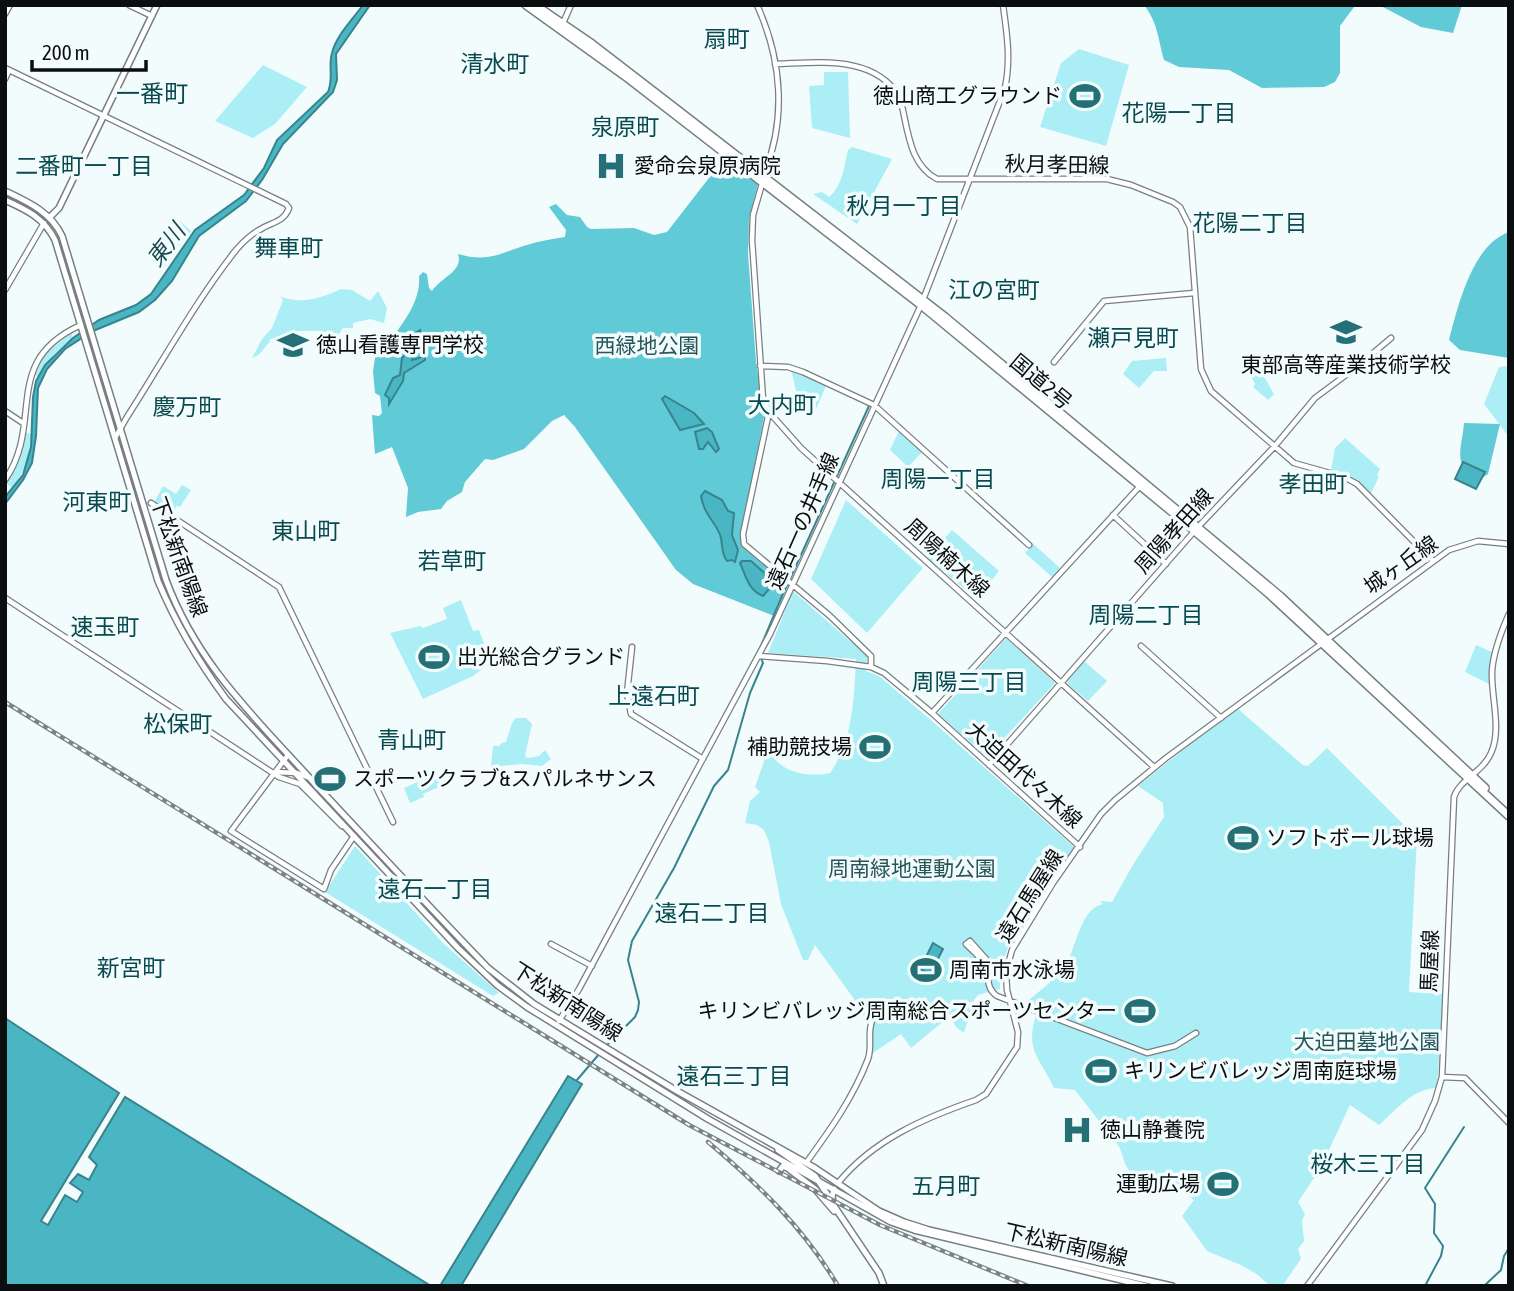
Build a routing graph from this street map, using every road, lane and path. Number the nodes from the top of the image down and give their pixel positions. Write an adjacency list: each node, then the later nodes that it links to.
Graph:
1 (10, 5): 9 (street)
2 (129, 5): 10 (street)
3 (157, 5): 10 (main road)
4 (526, 5): 11 (highway, 国道2号)
5 (535, 5): 11 (highway, 国道2号)
6 (571, 5): 11 (street)
7 (757, 5): 12 (street, 周陽楠木線)
8 (1003, 5): 17 (street, 遠石一の井手線)
9 (5, 14)
10 (152, 16): 15 (main road)
11 (561, 26): 16 (highway, 国道2号)
12 (775, 64): 16 (street, 周陽楠木線); 17 (street, 秋月孝田線)
13 (7, 69): 14 (street); 15 (street)
14 (5, 79)
15 (104, 116): 20 (main road); 33 (street)
16 (763, 180): 24 (highway, 国道2号); 28 (street, 周陽楠木線)
17 (970, 180): 23 (street, 秋月孝田線); 24 (street, 遠石一の井手線)
18 (5, 191): 20 (main road)
19 (5, 200): 20 (main road)
20 (47, 220): 21 (street); 25 (main road, 下松新南陽線); 33 (main road, 下松新南陽線)
21 (7, 282): 22 (street)
22 (5, 290)
23 (1195, 293): 27 (street); 35 (street, 秋月孝田線)
24 (922, 302): 29 (street, 遠石一の井手線); 38 (highway, 国道2号); 41 (highway, 国道2号)
25 (80, 326): 32 (street); 34 (main road, 下松新南陽線)
26 (1391, 338): 35 (street, 周陽孝田線)
27 (1054, 362)
28 (760, 366): 29 (street); 31 (street, 周陽楠木線)
29 (874, 405): 36 (street, 遠石一の井手線); 43 (street)
30 (5, 411): 32 (street)
31 (769, 412): 36 (street, 周陽楠木線); 46 (street)
32 (24, 424): 37 (street)
33 (120, 429): 34 (street); 58 (main road, 下松新南陽線)
34 (115, 439): 58 (main road, 下松新南陽線)
35 (1274, 447): 41 (street, 周陽孝田線); 44 (street, 秋月孝田線)
36 (837, 479): 46 (street, 遠石一の井手線); 49 (street, 周陽楠木線)
37 (5, 480)
38 (1140, 486): 40 (street); 41 (highway, 国道2号)
39 (151, 503): 68 (street)
40 (1113, 515): 45 (street); 49 (street)
41 (1197, 529): 45 (street, 周陽孝田線); 50 (highway, 国道2号)
42 (1509, 544): 44 (street, 城ヶ丘線)
43 (1030, 545)
44 (1433, 561): 50 (street, 城ヶ丘線)
45 (1166, 564): 55 (street, 周陽孝田線)
46 (793, 585): 53 (street, 遠石一の井手線); 54 (street)
47 (5, 598): 62 (street)
48 (1509, 614): 64 (street, 馬屋線)
49 (1006, 634): 55 (street, 周陽楠木線); 56 (street)
50 (1324, 641): 57 (street, 遠石馬屋線); 64 (highway, 国道2号)
51 (1141, 646): 57 (street)
52 (632, 647): 59 (street)
53 (759, 656): 54 (street, 大迫田代々木線); 59 (street, 遠石一の井手線)
54 (871, 667): 56 (street, 大迫田代々木線)
55 (1061, 682): 60 (street, 周陽孝田線); 61 (street, 周陽楠木線)
56 (932, 713): 60 (street, 大迫田代々木線)
57 (1221, 718): 61 (street, 遠石馬屋線)
58 (287, 758): 62 (street); 63 (main road, 下松新南陽線); 65 (main road, 下松新南陽線)
59 (703, 760): 72 (street, 遠石一の井手線)
60 (989, 765): 70 (street, 大迫田代々木線)
61 (1154, 767): 70 (street, 遠石馬屋線)
62 (274, 773): 63 (street); 69 (street); 69 (street)
63 (297, 774): 65 (street); 69 (main road, 下松新南陽線)
64 (1470, 778): 66 (highway, 国道2号); 67 (highway, 国道2号); 78 (street, 馬屋線)
65 (314, 782): 76 (main road, 下松新南陽線)
66 (1509, 810)
67 (1509, 816)
68 (393, 822)
69 (351, 834): 76 (main road, 下松新南陽線)
70 (1080, 847): 74 (street, 遠石馬屋線)
71 (551, 944): 72 (street)
72 (592, 966): 76 (street, 遠石一の井手線)
73 (986, 967): 73 (street); 74 (street)
74 (1010, 1002): 77 (street); 85 (street, 遠石馬屋線)
75 (874, 1016): 81 (street)
76 (558, 1022): 80 (main road, 下松新南陽線); 82 (main road, 下松新南陽線)
77 (1196, 1033)
78 (1442, 1077): 79 (street); 92 (street, 馬屋線)
79 (1509, 1124)
80 (773, 1146): 81 (main road, 下松新南陽線); 84 (main road)
81 (806, 1163): 85 (main road, 下松新南陽線)
82 (786, 1166): 83 (main road); 84 (main road, 下松新南陽線); 88 (main road)
83 (779, 1171)
84 (822, 1183): 86 (main road, 下松新南陽線); 87 (main road)
85 (838, 1183): 86 (main road); 91 (main road, 下松新南陽線)
86 (833, 1191): 87 (main road); 90 (main road, 下松新南陽線)
87 (834, 1206): 88 (main road)
88 (859, 1244): 89 (main road)
89 (884, 1286)
90 (1146, 1286)
91 (1172, 1286)
92 (1307, 1286)

